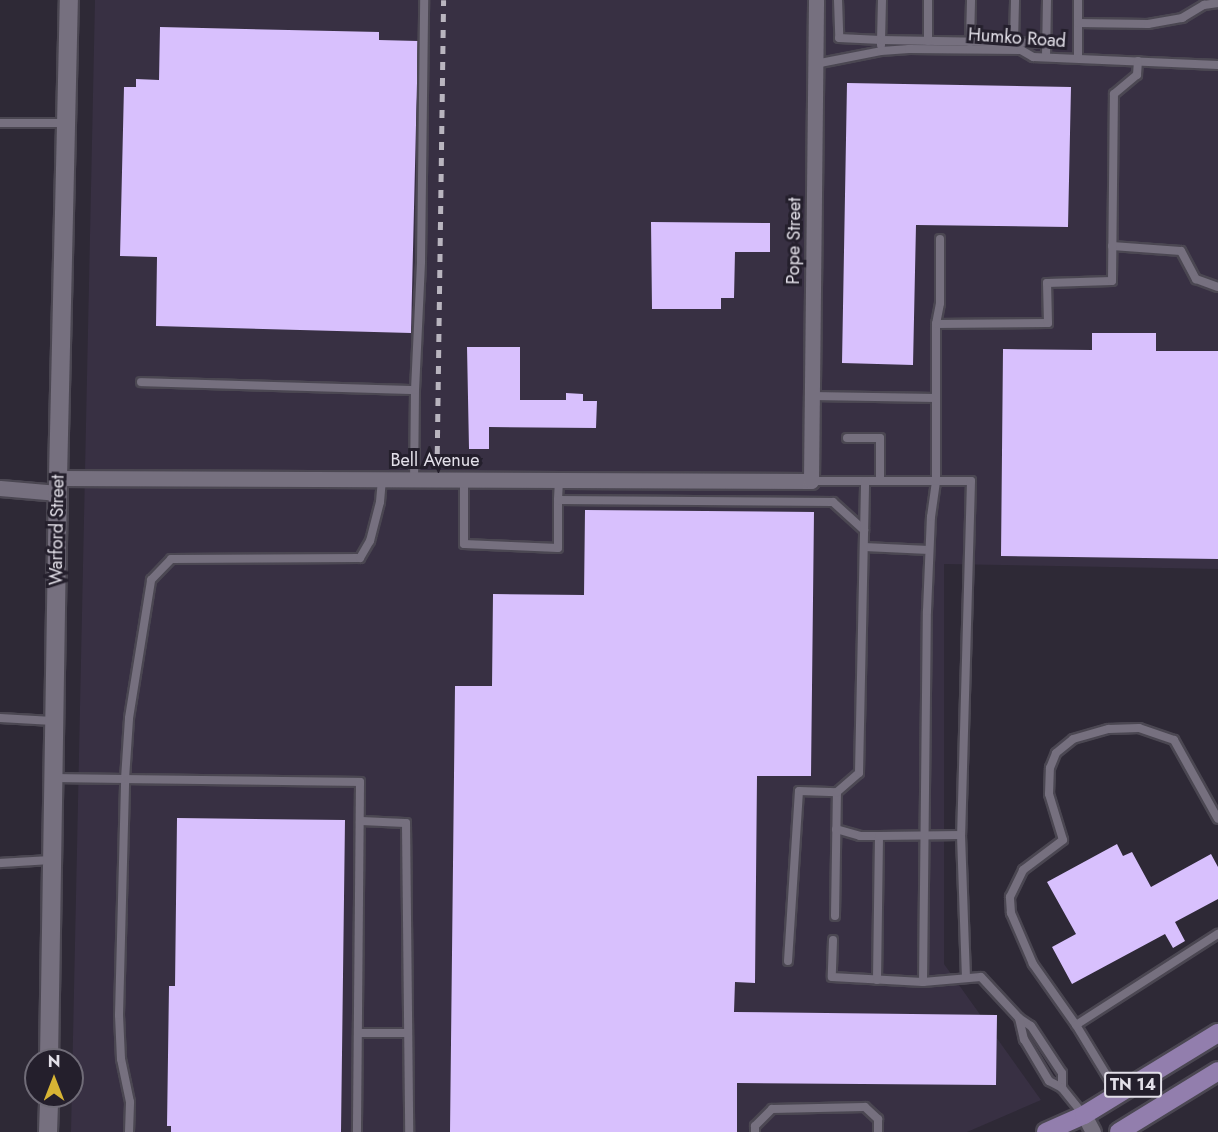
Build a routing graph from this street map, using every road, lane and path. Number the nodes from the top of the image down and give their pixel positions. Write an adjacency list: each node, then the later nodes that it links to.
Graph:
1 (69, 0): 26 (main road, Warford Street)
2 (424, 0): 32 (lane)
3 (816, 0): 23 (street, Pope Street)
4 (838, 0): 14 (lane)
5 (882, 0): 14 (lane)
6 (928, 0): 15 (lane)
7 (971, 0): 16 (lane)
8 (1015, 0): 17 (lane)
9 (1047, 0): 18 (lane)
10 (1078, 0): 13 (lane)
11 (1218, 3): 12 (lane)
12 (1199, 4): 13 (lane)
13 (1078, 23): 21 (lane)
14 (881, 40): 15 (lane); 19 (lane)
15 (928, 41): 16 (lane)
16 (970, 42): 17 (lane)
17 (1014, 42): 18 (lane)
18 (1046, 43): 20 (lane)
19 (881, 51): 20 (lane, Humko Road); 23 (lane, Humko Road)
20 (1046, 57): 21 (lane, Humko Road)
21 (1078, 57): 22 (lane, Humko Road)
22 (1138, 61): 24 (lane, Humko Road); 28 (lane)
23 (815, 64): 33 (street, Pope Street)
24 (1218, 65)
25 (0, 123): 26 (lane)
26 (66, 123): 44 (main road, Warford Street)
27 (940, 239): 30 (lane)
28 (1112, 246): 29 (lane); 30 (lane)
29 (1218, 288)
30 (936, 324): 34 (lane)
31 (141, 382): 32 (lane)
32 (415, 390): 37 (lane)
33 (812, 396): 34 (lane); 40 (street, Pope Street)
34 (936, 398): 43 (lane)
35 (847, 438): 42 (lane)
36 (382, 479): 37 (street, Bell Avenue); 44 (street, Bell Avenue); 53 (lane)
37 (414, 479): 38 (street, Bell Avenue)
38 (464, 480): 39 (street, Bell Avenue); 46 (lane)
39 (559, 480): 40 (street, Bell Avenue); 46 (lane)
40 (811, 482): 41 (lane)
41 (865, 482): 42 (lane); 47 (lane)
42 (879, 482): 43 (lane)
43 (936, 482): 49 (lane); 59 (lane)
44 (58, 485): 45 (street, Bell Avenue); 51 (main road, Warford Street)
45 (0, 488)
46 (558, 500): 47 (lane)
47 (864, 530): 48 (lane)
48 (864, 547): 49 (lane); 54 (lane)
49 (929, 549): 58 (lane)
50 (0, 718): 51 (lane)
51 (54, 721): 52 (main road, Warford Street)
52 (53, 778): 53 (lane); 61 (main road, Warford Street)
53 (125, 779): 56 (lane); 82 (lane)
54 (837, 792): 57 (lane); 66 (lane)
55 (1218, 819): 71 (lane)
56 (360, 821): 73 (lane); 74 (lane)
57 (836, 829): 60 (lane); 63 (lane)
58 (923, 835): 59 (lane); 60 (lane); 69 (lane)
59 (961, 835): 67 (lane)
60 (879, 836): 68 (lane)
61 (52, 860): 62 (lane); 75 (main road, Warford Street)
62 (0, 863)
63 (835, 916)
64 (1218, 934): 71 (lane)
65 (833, 940): 68 (lane)
66 (788, 961)
67 (966, 978): 69 (lane); 70 (lane)
68 (877, 980): 69 (lane)
69 (923, 982)
70 (1019, 1018): 77 (lane); 77 (lane)
71 (1076, 1025): 78 (lane)
72 (1218, 1033): 78 (main road, TN 14)
73 (358, 1034): 74 (lane); 83 (lane)
74 (408, 1034): 84 (lane)
75 (50, 1048)
76 (1218, 1071): 89 (main road, TN 14)
77 (1062, 1088): 80 (lane)
78 (1118, 1094): 80 (main road, TN 14)
79 (49, 1108): 81 (main road)
80 (1084, 1115): 87 (main road, TN 14); 88 (street)
81 (48, 1132)
82 (129, 1132)
83 (357, 1132)
84 (409, 1132)
85 (755, 1132): 86 (lane)
86 (878, 1132)
87 (1046, 1132)
88 (1093, 1132)
89 (1119, 1132)

